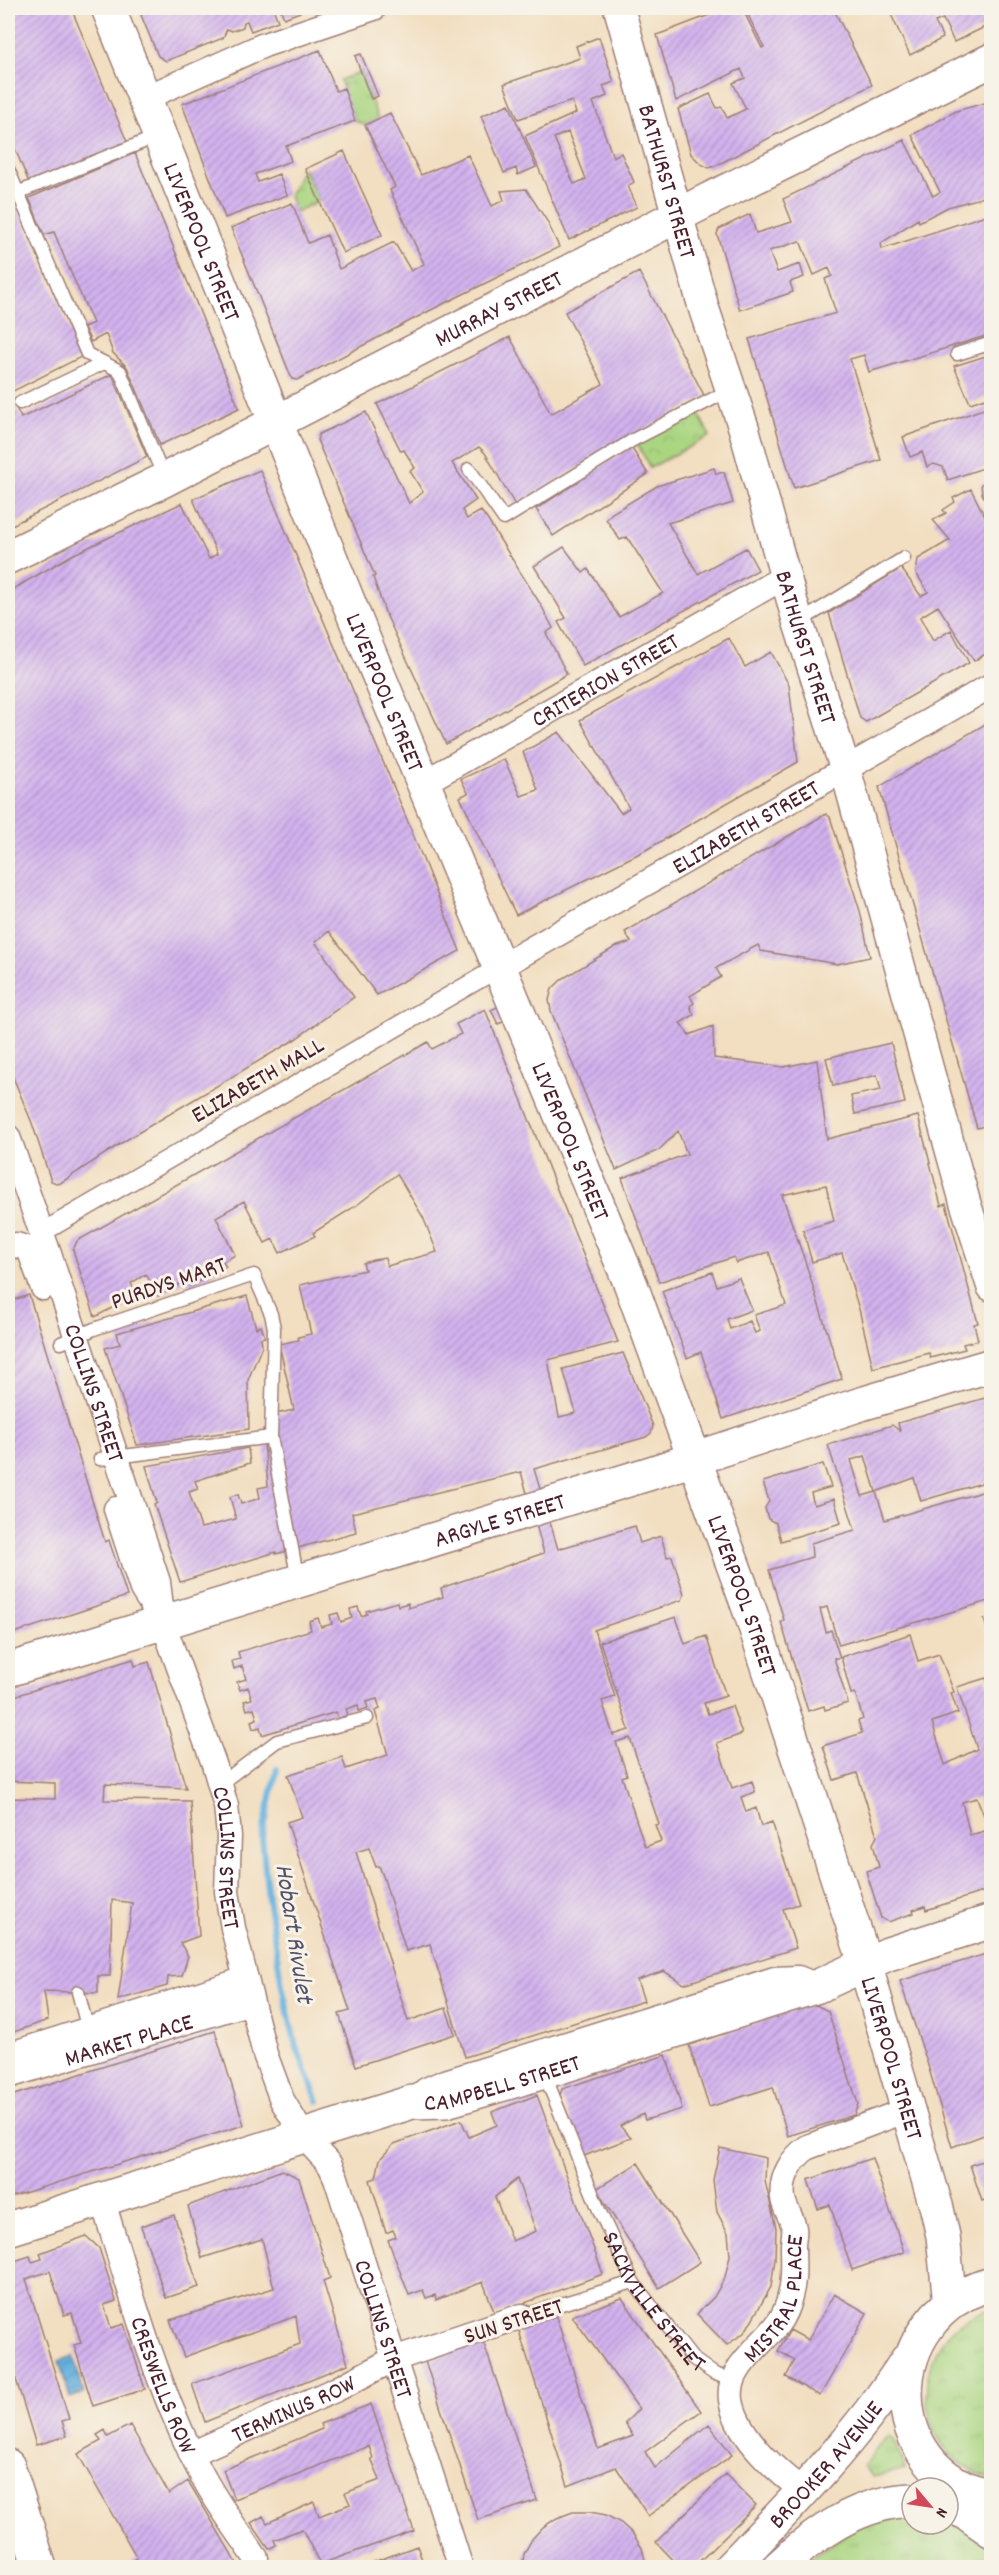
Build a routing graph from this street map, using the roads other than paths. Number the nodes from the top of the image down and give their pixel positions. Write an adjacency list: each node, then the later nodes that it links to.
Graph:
1 (108, 8): 6 (main road, LIVERPOOL STREET)
2 (374, 8): 4 (street)
3 (619, 8): 10 (street, BATHURST STREET)
4 (342, 13): 6 (street)
5 (992, 60): 10 (main road, MURRAY STREET)
6 (145, 98): 7 (main road, LIVERPOOL STREET)
7 (160, 135): 9 (lane); 16 (main road, LIVERPOOL STREET)
8 (8, 169): 9 (lane)
9 (17, 193): 13 (lane)
10 (679, 215): 14 (street, BATHURST STREET); 16 (main road, MURRAY STREET)
11 (992, 343): 12 (lane)
12 (957, 354)
13 (104, 363): 15 (lane); 18 (lane)
14 (731, 389): 17 (lane); 21 (street, BATHURST STREET)
15 (20, 403)
16 (276, 422): 18 (main road, MURRAY STREET); 25 (main road, LIVERPOOL STREET)
17 (470, 469)
18 (164, 480): 19 (main road, MURRAY STREET)
19 (8, 557)
20 (904, 558): 22 (lane)
21 (786, 576): 22 (street, BATHURST STREET); 25 (street, CRITERION STREET)
22 (798, 622): 24 (street, BATHURST STREET)
23 (992, 685): 24 (street, ELIZABETH STREET)
24 (845, 768): 26 (street, ELIZABETH STREET); 30 (street, BATHURST STREET)
25 (425, 782): 26 (main road, LIVERPOOL STREET)
26 (498, 968): 28 (street, ELIZABETH MALL); 35 (main road, LIVERPOOL STREET)
27 (8, 1137): 28 (street, COLLINS STREET)
28 (41, 1233): 29 (street); 31 (street, COLLINS STREET)
29 (12, 1247): 31 (street)
30 (992, 1286)
31 (69, 1340): 33 (lane, PURDYS MART); 34 (street, COLLINS STREET)
32 (992, 1365): 35 (main road, ARGYLE STREET)
33 (271, 1437): 34 (lane); 36 (lane)
34 (108, 1458): 37 (street, COLLINS STREET)
35 (696, 1460): 36 (main road, ARGYLE STREET); 42 (main road, LIVERPOOL STREET)
36 (298, 1581): 37 (main road, ARGYLE STREET)
37 (163, 1623): 38 (main road, ARGYLE STREET); 40 (street, COLLINS STREET)
38 (8, 1670)
39 (367, 1718): 40 (lane)
40 (220, 1784): 44 (street, COLLINS STREET)
41 (992, 1921): 42 (main road, CAMPBELL STREET)
42 (865, 1965): 43 (main road, CAMPBELL STREET); 51 (main road, LIVERPOOL STREET)
43 (819, 1986): 48 (main road, CAMPBELL STREET); 50 (street)
44 (249, 1991): 46 (street, MARKET PLACE); 52 (street, COLLINS STREET)
45 (78, 1992): 46 (lane)
46 (89, 2040): 47 (street, MARKET PLACE); 49 (street, MARKET PLACE)
47 (8, 2055)
48 (544, 2072): 50 (main road, CAMPBELL STREET); 55 (lane, SACKVILLE STREET)
49 (8, 2076)
50 (412, 2102): 52 (main road, CAMPBELL STREET)
51 (907, 2110): 56 (main road, LIVERPOOL STREET); 60 (street, MISTRAL PLACE)
52 (304, 2137): 53 (main road, CAMPBELL STREET); 59 (street, COLLINS STREET)
53 (102, 2199): 54 (main road, CAMPBELL STREET); 61 (street, CRESWELLS ROW)
54 (8, 2229)
55 (633, 2282): 57 (lane, SUN STREET); 60 (lane, SACKVILLE STREET)
56 (977, 2289): 58 (main road)
57 (522, 2316): 59 (street, SUN STREET)
58 (912, 2352): 63 (main road, BROOKER AVENUE); 64 (main road)
59 (394, 2359): 61 (street, TERMINUS ROW); 71 (street, COLLINS STREET)
60 (733, 2381): 63 (street, SACKVILLE STREET)
61 (191, 2454): 69 (street, CRESWELLS ROW)
62 (8, 2466): 70 (main road)
63 (805, 2492): 72 (main road, BROOKER AVENUE)
64 (989, 2496): 65 (main road)
65 (960, 2497)
66 (900, 2502): 73 (main road, BROOKER AVENUE)
67 (960, 2510): 68 (main road)
68 (992, 2531)
69 (256, 2558)
70 (40, 2568)
71 (461, 2568)
72 (730, 2568)
73 (778, 2568)

